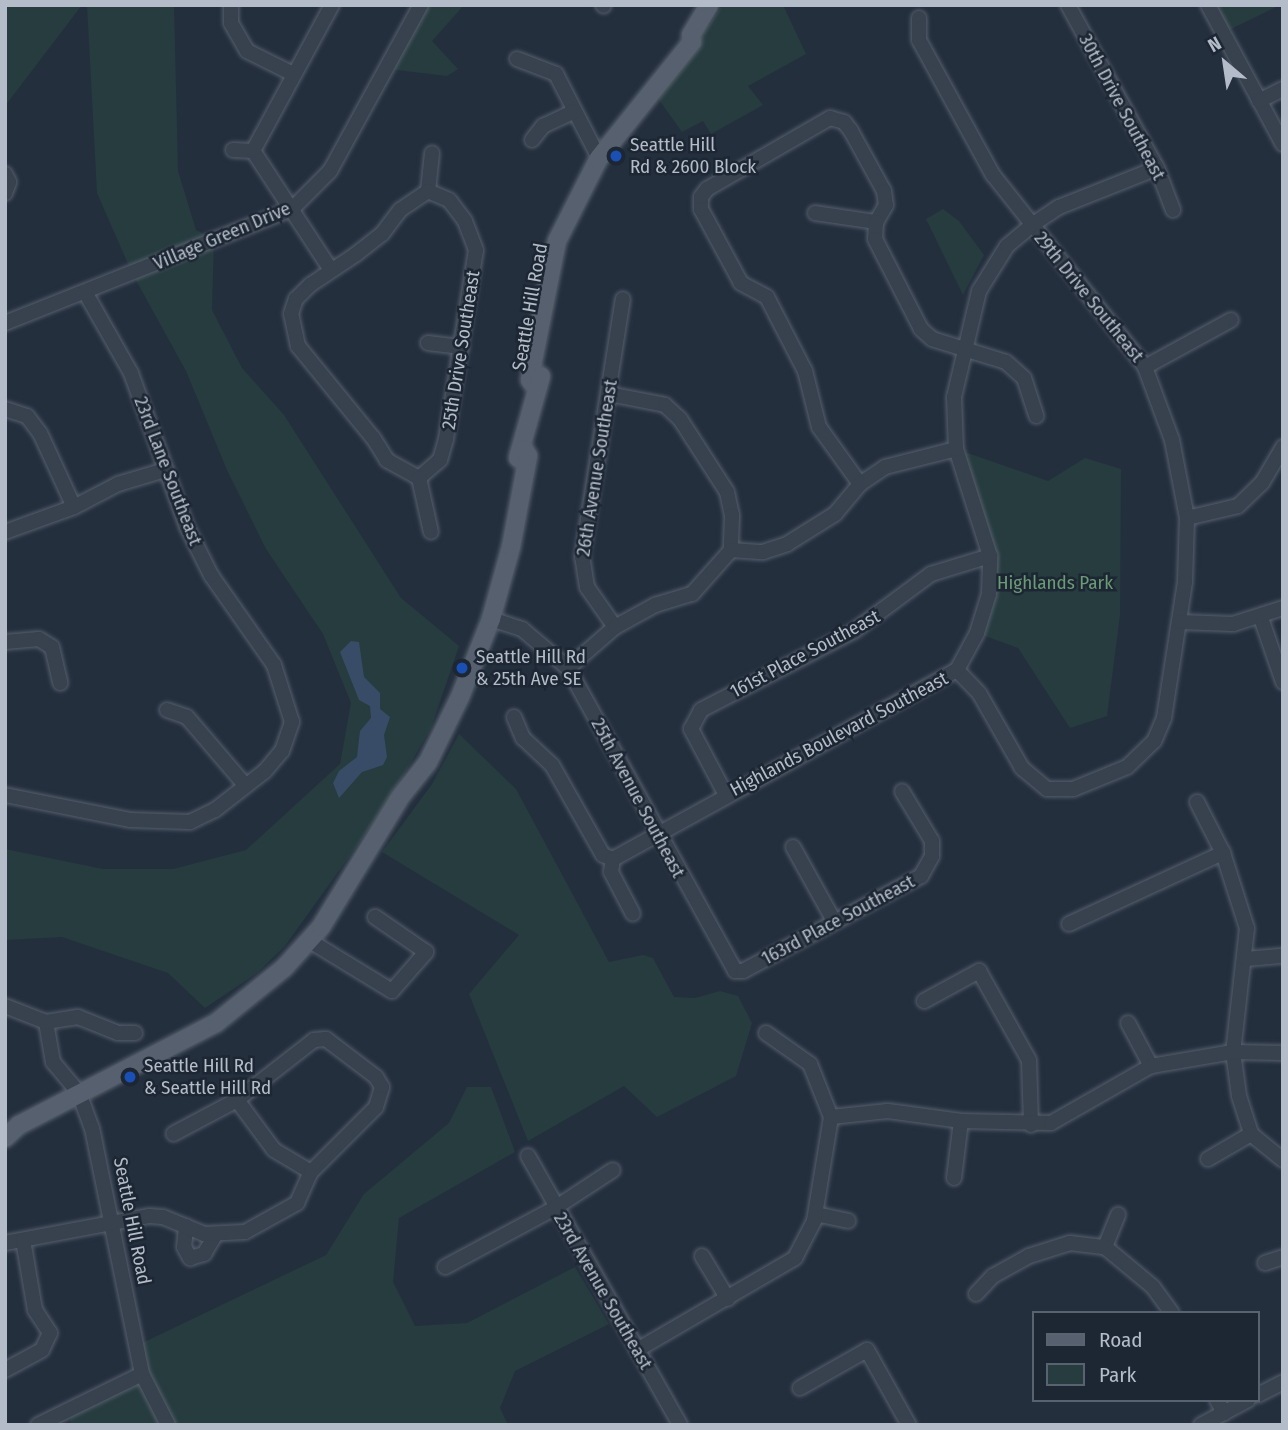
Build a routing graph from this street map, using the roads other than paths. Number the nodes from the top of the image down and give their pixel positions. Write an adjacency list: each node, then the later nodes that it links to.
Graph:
1 (231, 5): 9 (street)
2 (332, 5): 9 (street)
3 (421, 5): 23 (street, Village Green Drive)
4 (709, 5): 18 (main road, Seattle Hill Road)
5 (1068, 5): 19 (street, 30th Drive Southeast)
6 (1208, 5): 11 (street)
7 (919, 18): 27 (street, 29th Drive Southeast)
8 (517, 59): 12 (street)
9 (293, 74): 16 (street)
10 (1283, 89): 11 (street)
11 (1259, 101): 14 (street)
12 (575, 111): 13 (street); 18 (street)
13 (532, 140)
14 (1283, 145)
15 (233, 150): 16 (street)
16 (253, 151): 23 (street)
17 (432, 153): 21 (street)
18 (599, 158): 53 (main road, Seattle Hill Road)
19 (1157, 168): 24 (street, 30th Drive Southeast); 27 (street, Highlands Boulevard Southeast)
20 (5, 174): 22 (street)
21 (428, 191): 28 (street); 34 (street, 25th Drive Southeast)
22 (5, 193)
23 (292, 209): 28 (street); 29 (street, Village Green Drive)
24 (1173, 211)
25 (815, 214): 26 (street)
26 (876, 222): 35 (street); 44 (street)
27 (1032, 225): 35 (street, Highlands Boulevard Southeast); 36 (street, 29th Drive Southeast)
28 (331, 270): 43 (street)
29 (85, 292): 32 (street, Village Green Drive); 42 (street, 23rd Lane Southeast)
30 (623, 299): 37 (street, 26th Avenue Southeast)
31 (1231, 320): 36 (street)
32 (5, 323)
33 (428, 343): 34 (street)
34 (462, 347): 43 (street, 25th Drive Southeast)
35 (964, 348): 39 (street); 41 (street, Highlands Boulevard Southeast)
36 (1145, 367): 46 (street, 29th Drive Southeast)
37 (609, 394): 49 (street); 55 (street, 26th Avenue Southeast)
38 (5, 408): 45 (street)
39 (1036, 416)
40 (1283, 447): 46 (street)
41 (956, 449): 44 (street); 50 (street, Highlands Boulevard Southeast)
42 (165, 470): 45 (street); 63 (street, 23rd Lane Southeast)
43 (419, 478): 48 (street)
44 (860, 484): 49 (street)
45 (74, 507): 47 (street)
46 (1187, 518): 54 (street, 29th Drive Southeast)
47 (5, 532)
48 (431, 532)
49 (731, 550): 55 (street)
50 (990, 556): 58 (street, Highlands Boulevard Southeast); 66 (street, 161st Place Southeast)
51 (1283, 608): 52 (street)
52 (1261, 618): 54 (street); 59 (street)
53 (491, 619): 57 (street, 25th Avenue Southeast); 76 (main road, Seattle Hill Road)
54 (1180, 622): 58 (street, 29th Drive Southeast)
55 (615, 627): 57 (street)
56 (5, 642): 60 (street)
57 (568, 668): 68 (street, 25th Avenue Southeast)
58 (957, 670): 66 (street, Highlands Boulevard Southeast)
59 (1283, 682)
60 (60, 684)
61 (167, 710): 63 (street)
62 (514, 717): 71 (street)
63 (244, 785): 65 (street)
64 (902, 791): 74 (street, 163rd Place Southeast)
65 (5, 794)
66 (726, 795): 68 (street, Highlands Boulevard Southeast)
67 (1196, 802): 70 (street)
68 (657, 834): 71 (street, Highlands Boulevard Southeast); 79 (street, 25th Avenue Southeast)
69 (793, 848): 74 (street)
70 (1223, 853): 75 (street); 78 (street)
71 (610, 859): 72 (street)
72 (634, 914)
73 (375, 917): 76 (street)
74 (834, 921): 79 (street, 163rd Place Southeast)
75 (1069, 924)
76 (310, 941): 89 (main road, Seattle Hill Road)
77 (1283, 956): 78 (street)
78 (1246, 959): 86 (street)
79 (735, 971)
80 (924, 1001): 93 (street)
81 (5, 1006): 82 (street)
82 (46, 1022): 84 (street); 89 (street)
83 (1128, 1023): 88 (street)
84 (135, 1033)
85 (766, 1033): 91 (street)
86 (1233, 1052): 87 (street); 88 (street); 96 (street)
87 (1283, 1053)
88 (1151, 1066): 93 (street)
89 (79, 1093): 94 (main road); 107 (street, Seattle Hill Road)
90 (237, 1100): 95 (street); 102 (street); 102 (street)
91 (831, 1117): 92 (street); 106 (street)
92 (961, 1121): 93 (street); 103 (street)
93 (1031, 1125)
94 (12, 1126): 97 (main road)
95 (173, 1134)
96 (1251, 1134): 99 (street); 100 (street)
97 (5, 1138)
98 (528, 1156): 104 (street, 23rd Avenue Southeast)
99 (1208, 1159)
100 (1283, 1160)
101 (613, 1170): 104 (street)
102 (311, 1172): 110 (street)
103 (954, 1178)
104 (555, 1208): 117 (street); 121 (street, 23rd Avenue Southeast)
105 (1118, 1213): 113 (street)
106 (816, 1214): 108 (street); 119 (street)
107 (109, 1220): 109 (street); 111 (street); 123 (street, Seattle Hill Road)
108 (848, 1221)
109 (186, 1226): 110 (street); 110 (street)
110 (215, 1236)
111 (23, 1240): 112 (street); 122 (street)
112 (5, 1242)
113 (1105, 1247): 118 (street); 120 (street)
114 (702, 1256): 119 (street)
115 (1283, 1257): 116 (street)
116 (1265, 1262)
117 (445, 1267)
118 (976, 1294)
119 (728, 1299): 121 (street)
120 (1169, 1311)
121 (637, 1350): 131 (street, 23rd Avenue Southeast)
122 (5, 1370)
123 (142, 1374): 129 (street); 130 (street, Seattle Hill Road)
124 (1283, 1382): 126 (street)
125 (800, 1388): 132 (street)
126 (1260, 1394)
127 (1239, 1402): 128 (street)
128 (1220, 1406): 133 (street)
129 (38, 1425)
130 (169, 1425)
131 (680, 1425)
132 (909, 1425)
133 (1201, 1425)

